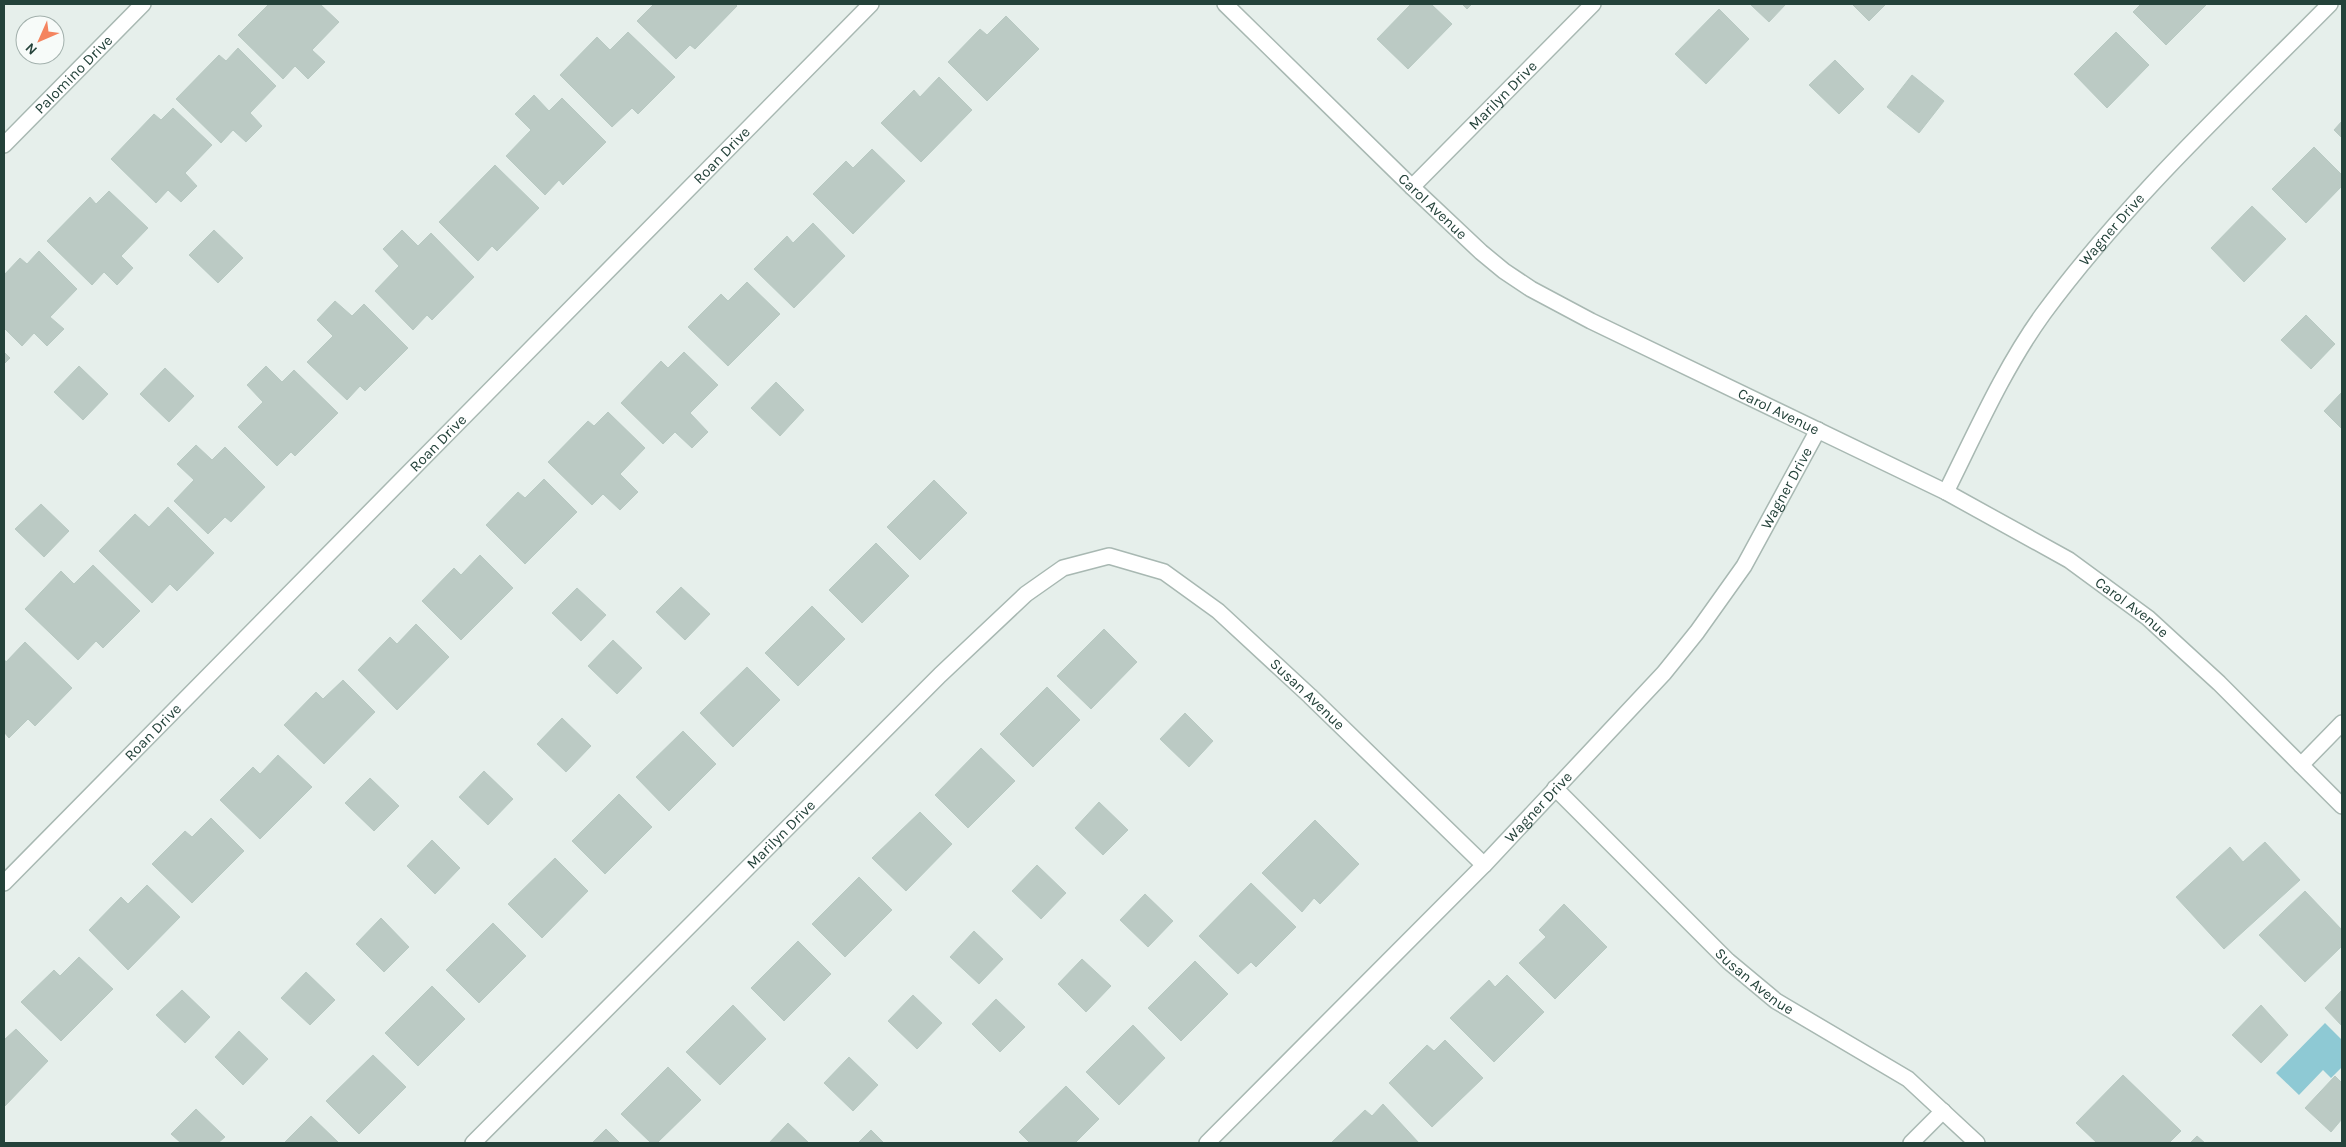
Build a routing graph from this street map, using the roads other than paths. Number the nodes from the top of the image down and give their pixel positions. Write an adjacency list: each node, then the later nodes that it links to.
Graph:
1 (143, 4): 6 (street, Palomino Drive)
2 (871, 4): 16 (street, Roan Drive)
3 (1225, 4): 7 (street, Carol Avenue)
4 (1593, 4): 7 (street, Marilyn Drive)
5 (2330, 4): 9 (street, Wagner Drive)
6 (4, 145)
7 (1412, 187): 8 (street, Carol Avenue)
8 (1818, 430): 9 (street, Carol Avenue); 13 (street, Wagner Drive)
9 (1946, 492): 12 (street, Carol Avenue)
10 (1109, 556): 15 (street, Susan Avenue); 18 (street, Marilyn Drive)
11 (2342, 723): 12 (street)
12 (2301, 765): 14 (street, Carol Avenue)
13 (1555, 788): 15 (street, Wagner Drive); 17 (street, Susan Avenue)
14 (2342, 806)
15 (1484, 865): 19 (street, Wagner Drive)
16 (4, 883)
17 (1943, 1111): 20 (street); 21 (street, Susan Avenue)
18 (473, 1143)
19 (1208, 1143)
20 (1911, 1143)
21 (1977, 1143)

